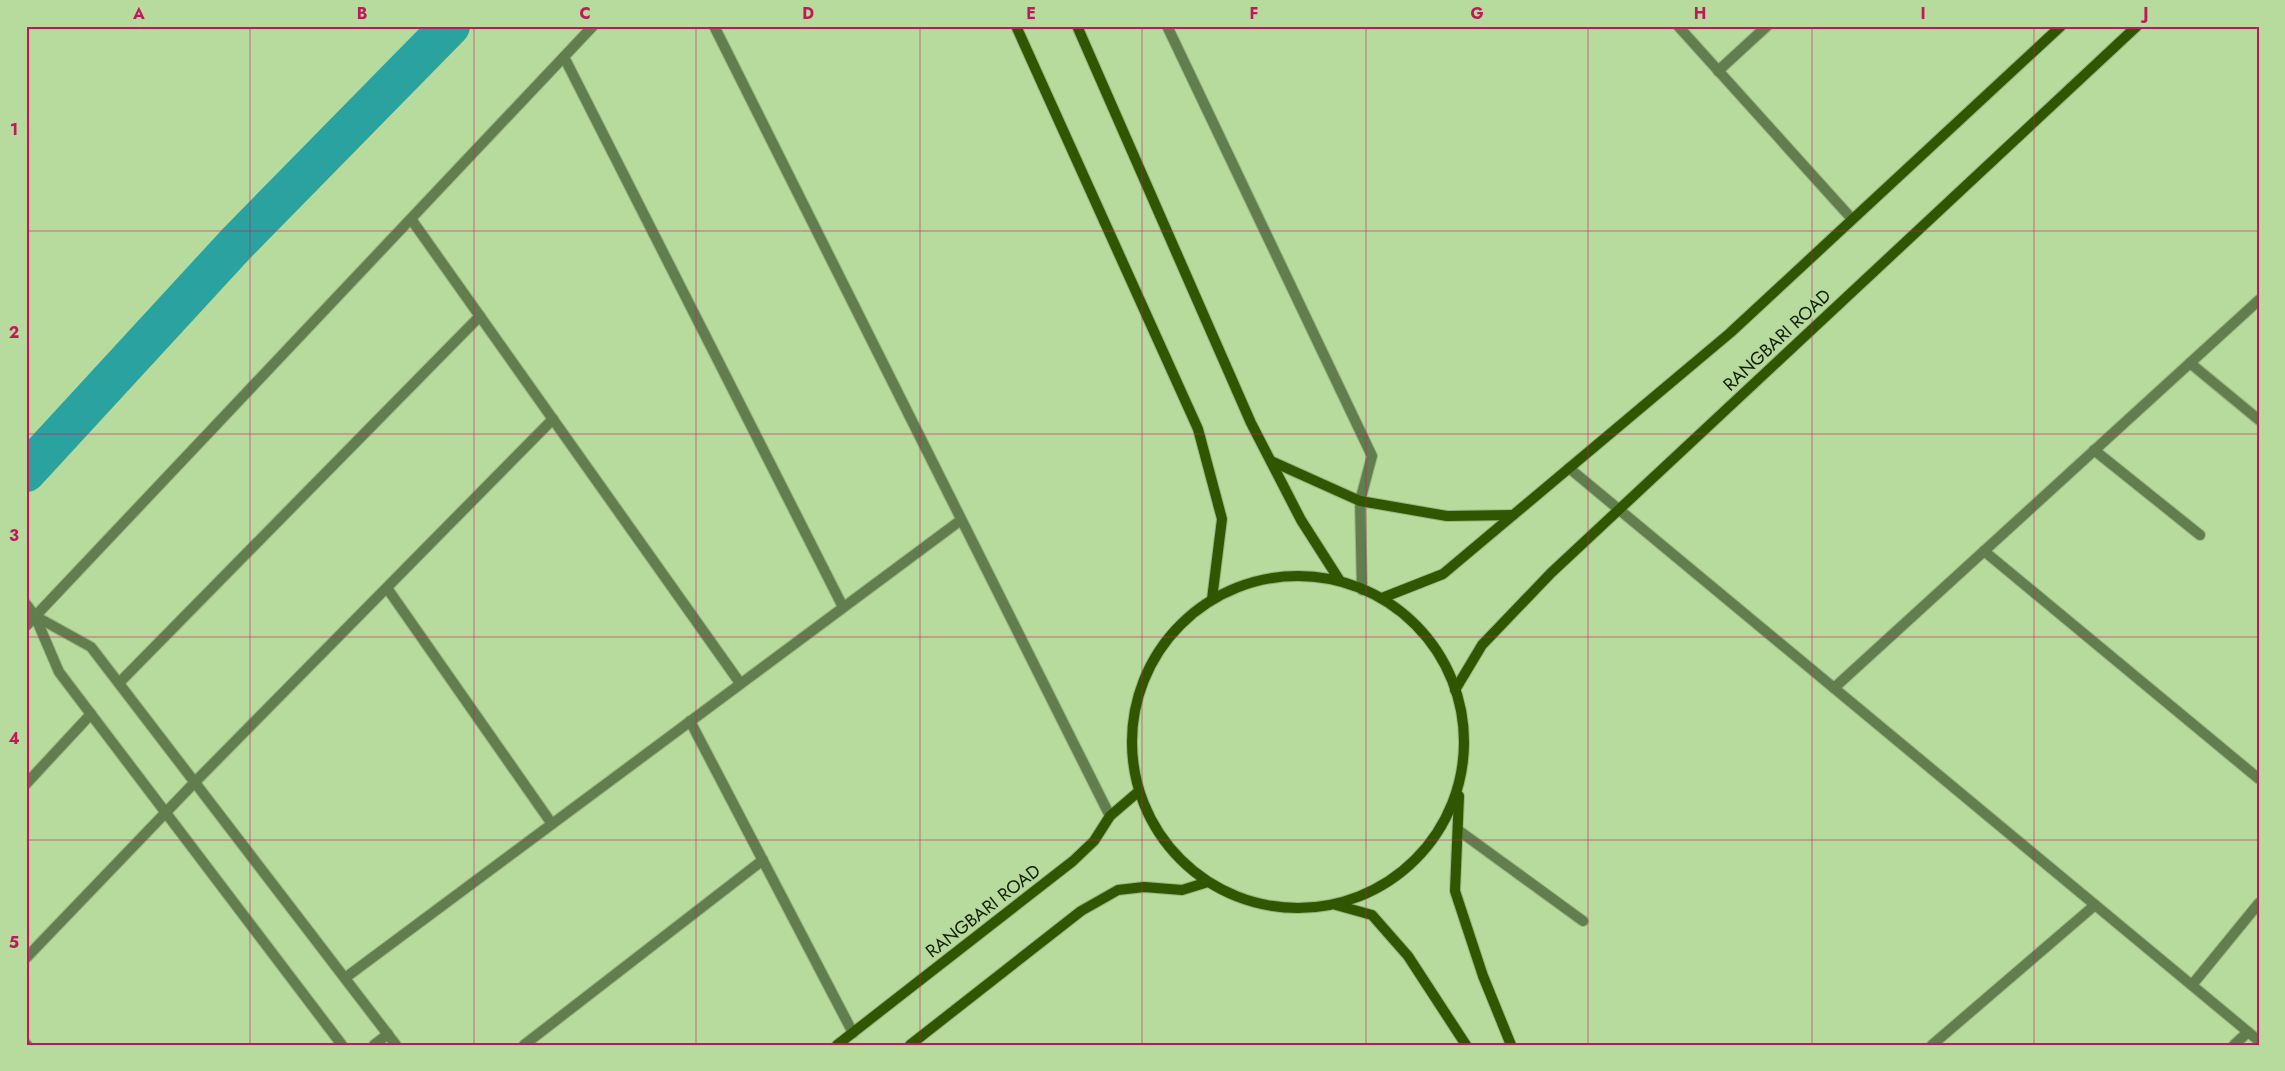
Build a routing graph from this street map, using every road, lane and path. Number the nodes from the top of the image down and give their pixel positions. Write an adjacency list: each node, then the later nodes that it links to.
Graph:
1 (593, 26): 10 (street)
2 (714, 26): 25 (street)
3 (1016, 26): 32 (street)
4 (1076, 26): 20 (street)
5 (1167, 26): 22 (street)
6 (1678, 26): 11 (street)
7 (1767, 26): 11 (street)
8 (2061, 26): 13 (street, RANGBARI ROAD)
9 (2137, 26): 23 (street, RANGBARI ROAD)
10 (564, 57): 12 (street); 34 (street)
11 (1718, 71): 13 (street)
12 (411, 219): 15 (street); 35 (street)
13 (1852, 219): 21 (street, RANGBARI ROAD)
14 (2259, 300): 16 (street)
15 (480, 316): 17 (street); 38 (street)
16 (2190, 363): 18 (street); 19 (street)
17 (553, 419): 29 (street); 37 (street)
18 (2259, 420)
19 (2094, 450): 26 (street); 27 (street)
20 (1270, 462): 22 (street); 28 (street)
21 (1569, 468): 23 (street); 24 (street, RANGBARI ROAD)
22 (1360, 501): 24 (street); 30 (street)
23 (1619, 510): 39 (street); 40 (street, RANGBARI ROAD)
24 (1513, 515): 31 (street, RANGBARI ROAD)
25 (961, 520): 34 (street); 49 (street)
26 (2200, 535)
27 (1984, 551): 39 (street); 43 (street)
28 (1340, 581): 30 (street); 32 (street)
29 (387, 588): 44 (street); 50 (street)
30 (1362, 590): 31 (street)
31 (1382, 598): 40 (street)
32 (1212, 599): 47 (street)
33 (26, 604): 35 (street)
34 (843, 607): 37 (street)
35 (35, 616): 36 (street); 38 (street); 41 (street)
36 (26, 626)
37 (740, 683): 42 (street)
38 (119, 684): 44 (street)
39 (1834, 688): 56 (street)
40 (1455, 690): 46 (street)
41 (91, 714): 45 (street); 48 (street)
42 (690, 721): 50 (street); 52 (street)
43 (2259, 778)
44 (195, 782): 48 (street); 59 (street)
45 (26, 784)
46 (1459, 790): 51 (street); 55 (street)
47 (1138, 792): 49 (street, RANGBARI ROAD); 53 (street)
48 (166, 812): 58 (street); 65 (street)
49 (1110, 816): 62 (street, RANGBARI ROAD)
50 (552, 824): 59 (street)
51 (1458, 830): 57 (street); 72 (street)
52 (762, 860): 62 (street); 68 (street)
53 (1208, 882): 55 (street); 70 (street)
54 (2259, 903): 60 (street)
55 (1336, 905): 71 (street)
56 (2095, 905): 60 (street); 73 (street)
57 (1583, 921)
58 (26, 958)
59 (345, 978): 63 (street)
60 (2192, 985): 61 (street)
61 (2248, 1032): 64 (street); 74 (street)
62 (853, 1033): 69 (street, RANGBARI ROAD)
63 (388, 1034): 66 (street); 67 (street)
64 (2259, 1041)
65 (342, 1045)
66 (374, 1045)
67 (396, 1045)
68 (524, 1045)
69 (837, 1045)
70 (910, 1045)
71 (1466, 1045)
72 (1511, 1045)
73 (1932, 1045)
74 (2234, 1045)

